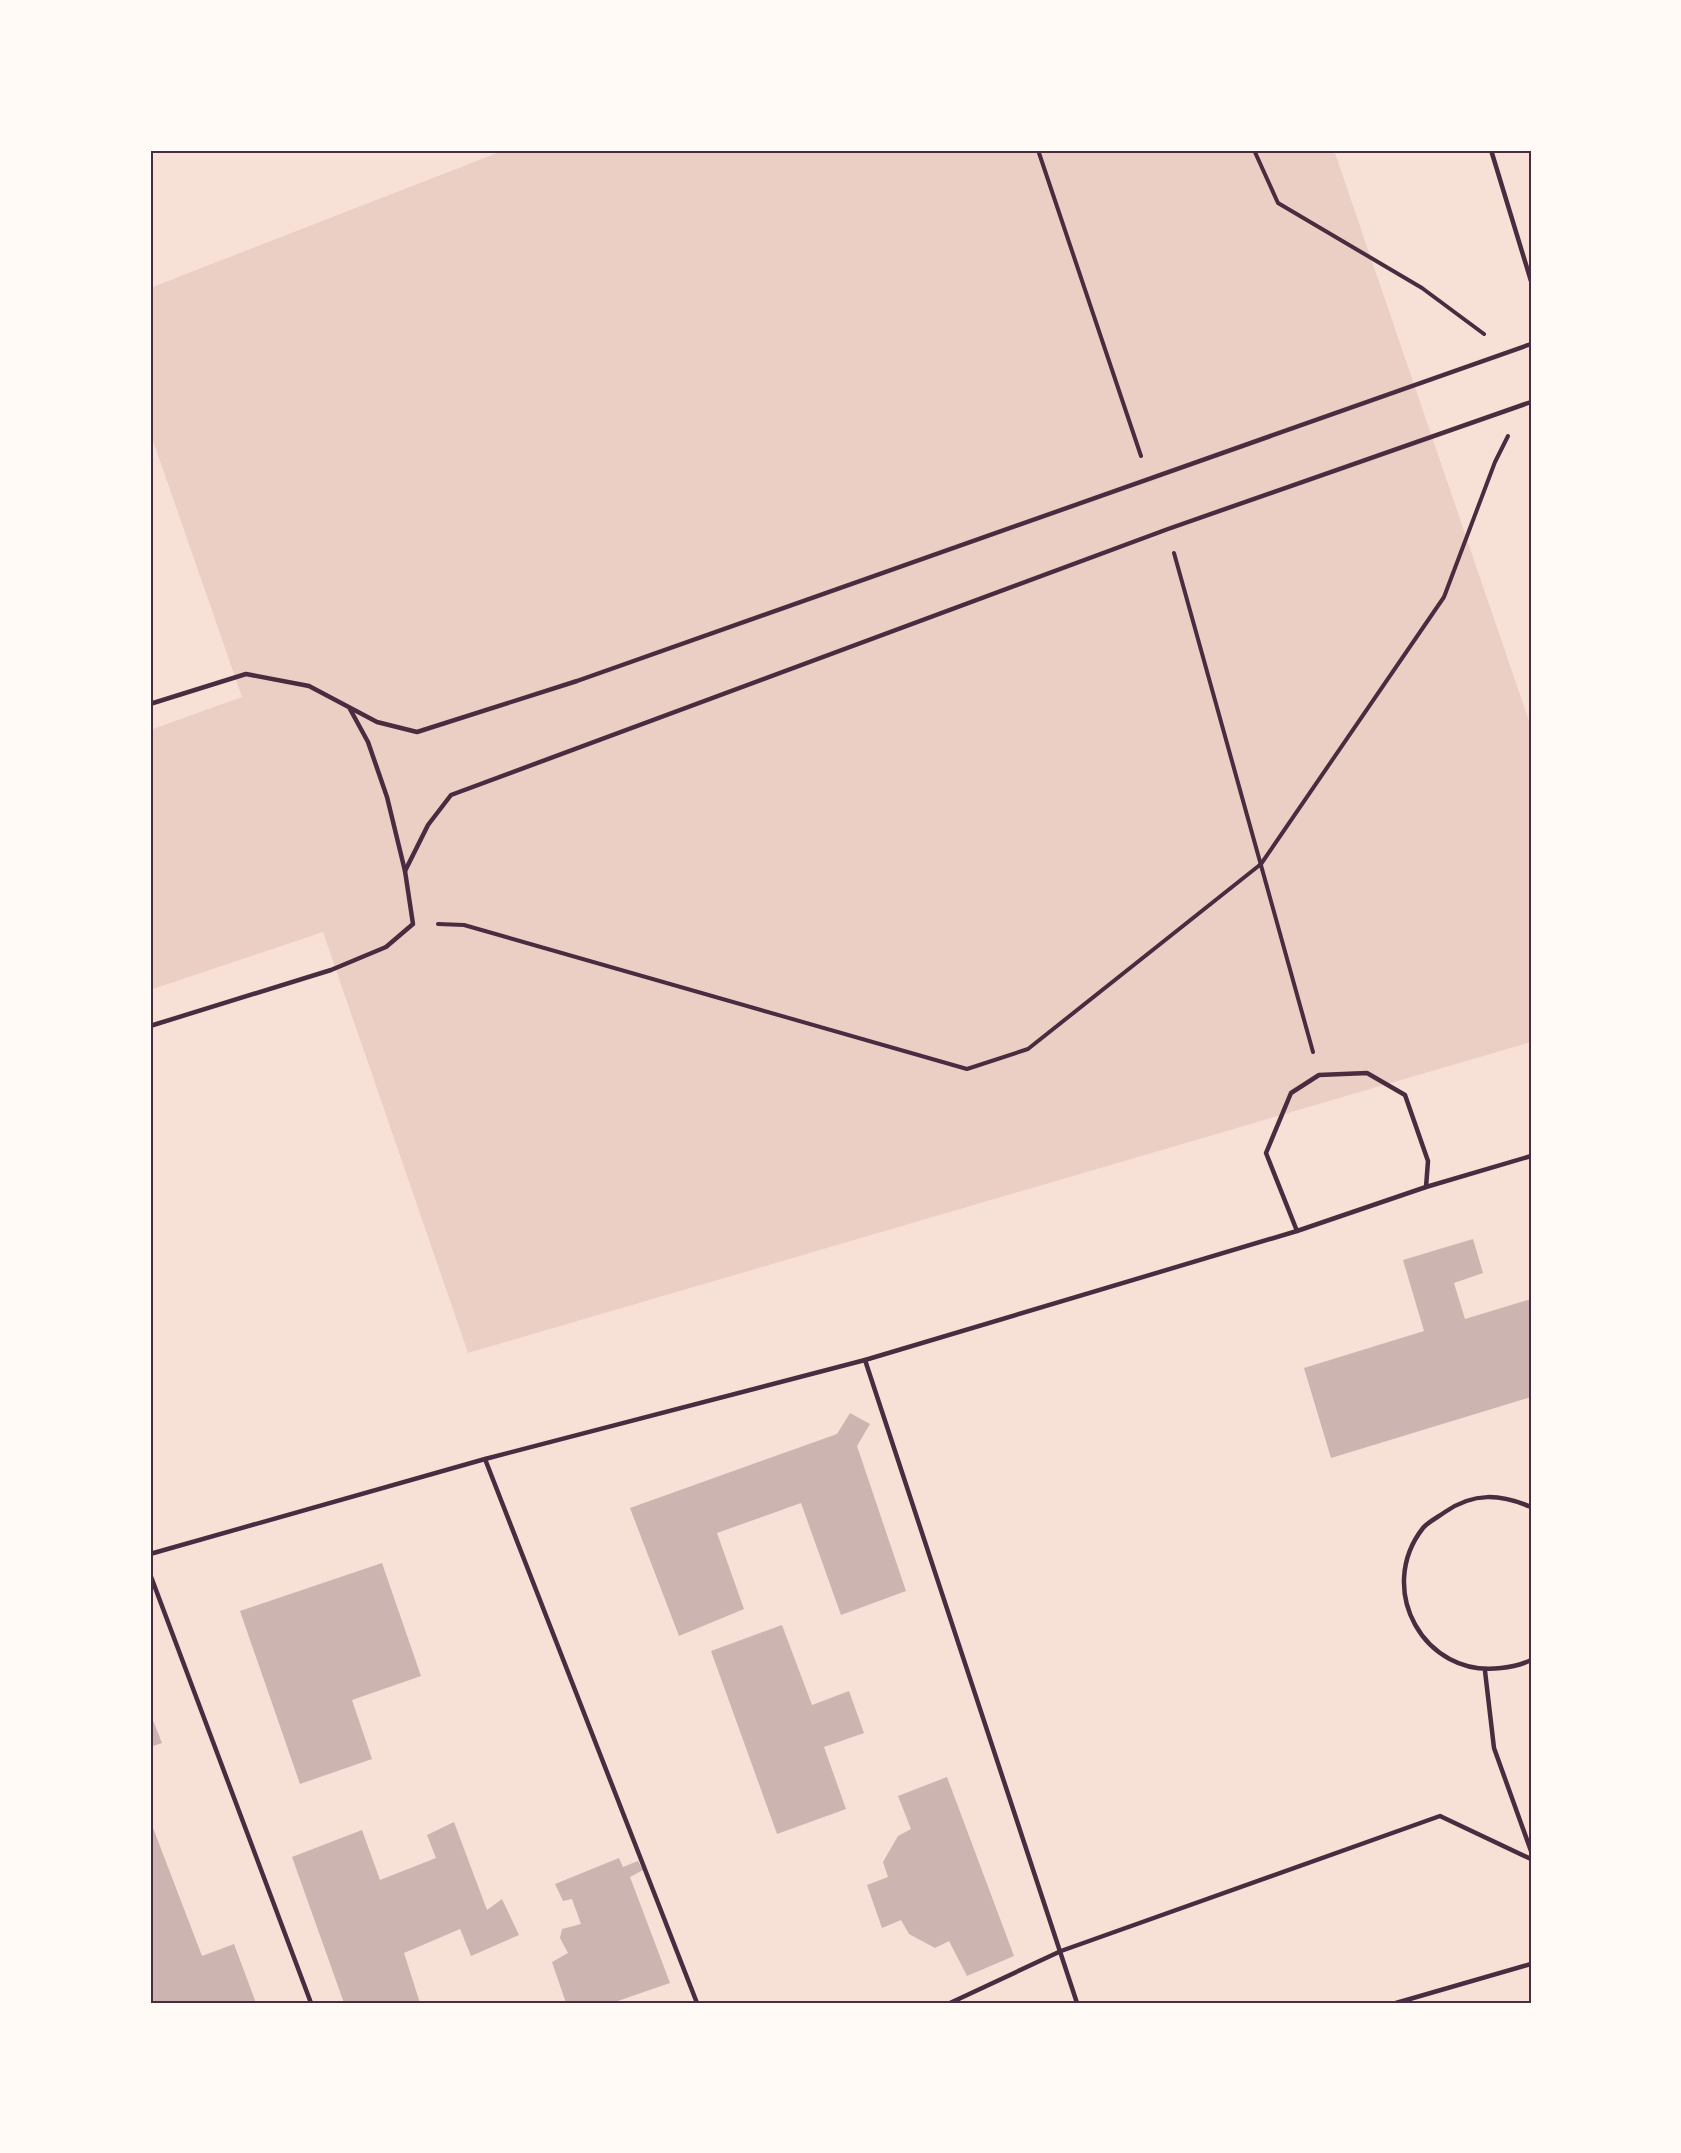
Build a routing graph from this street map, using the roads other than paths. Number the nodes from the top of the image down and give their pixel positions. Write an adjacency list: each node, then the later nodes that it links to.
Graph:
1 (1491, 150): 2 (lane)
2 (1531, 280)
3 (1531, 344): 6 (lane)
4 (1531, 402): 7 (lane)
5 (150, 704): 6 (lane)
6 (349, 709): 7 (lane)
7 (405, 871): 8 (lane)
8 (150, 1026)
9 (1531, 1156): 10 (lane)
10 (1426, 1187): 11 (lane); 11 (lane)
11 (1297, 1231): 12 (lane)
12 (866, 1360): 13 (lane); 21 (lane)
13 (485, 1459): 15 (lane); 24 (lane)
14 (1531, 1507): 18 (lane)
15 (150, 1554)
16 (150, 1574): 23 (lane)
17 (1531, 1660): 18 (lane)
18 (1485, 1671): 19 (lane)
19 (1531, 1851)
20 (1531, 1859): 21 (lane)
21 (1061, 1951): 25 (lane); 26 (lane)
22 (1531, 1964): 27 (lane)
23 (311, 2003)
24 (697, 2003)
25 (950, 2003)
26 (1077, 2003)
27 (1396, 2003)

